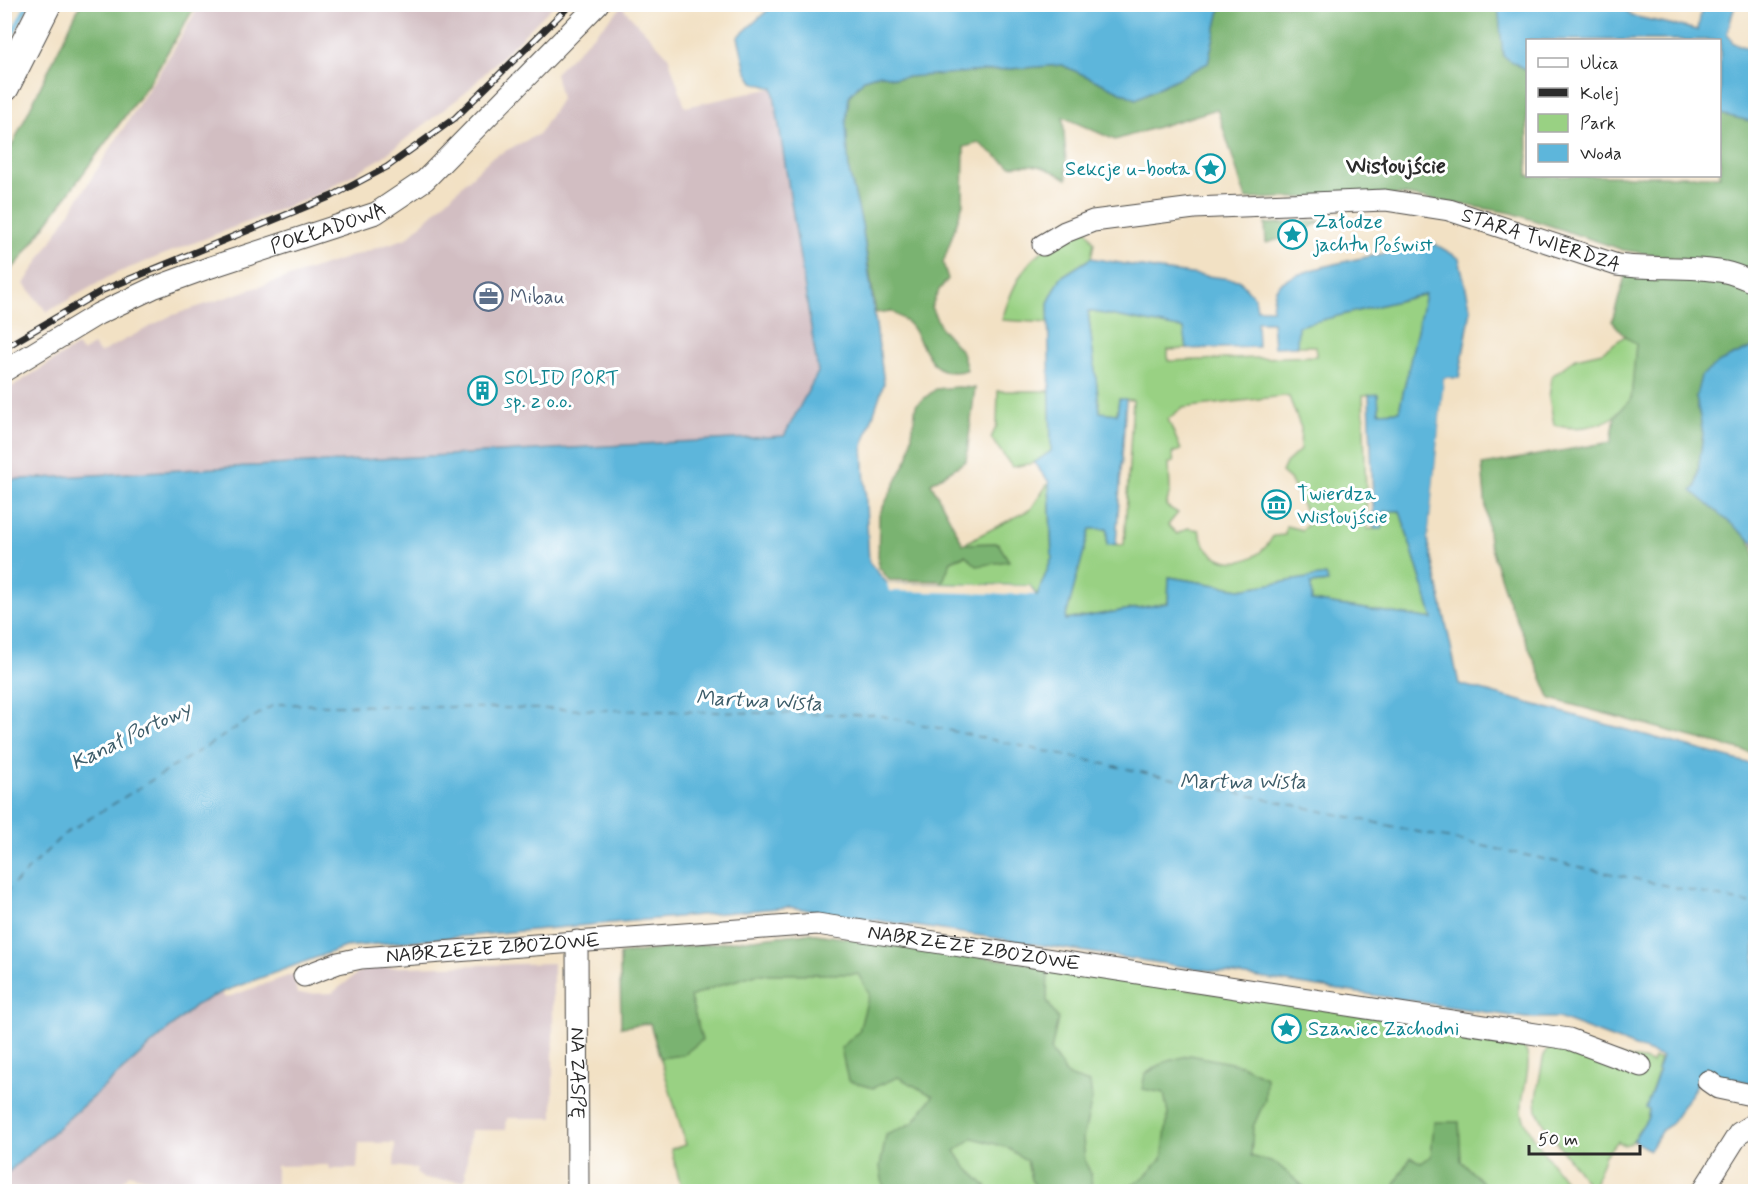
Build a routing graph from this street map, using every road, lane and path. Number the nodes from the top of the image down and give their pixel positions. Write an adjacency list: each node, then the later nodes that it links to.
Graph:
1 (46, 4): 3 (highway)
2 (598, 4): 6 (street, POKŁADOWA)
3 (4, 87)
4 (1043, 245): 5 (street, STARA TWIERDZA)
5 (1755, 283)
6 (4, 371)
7 (577, 947): 8 (street, NABRZEŻE ZBOŻOWE); 9 (street, NABRZEŻE ZBOŻOWE); 13 (street, NA ZASPĘ)
8 (304, 976)
9 (1641, 1066)
10 (1708, 1081): 11 (street)
11 (1755, 1096)
12 (1755, 1125): 14 (street)
13 (578, 1191)
14 (1702, 1191)

